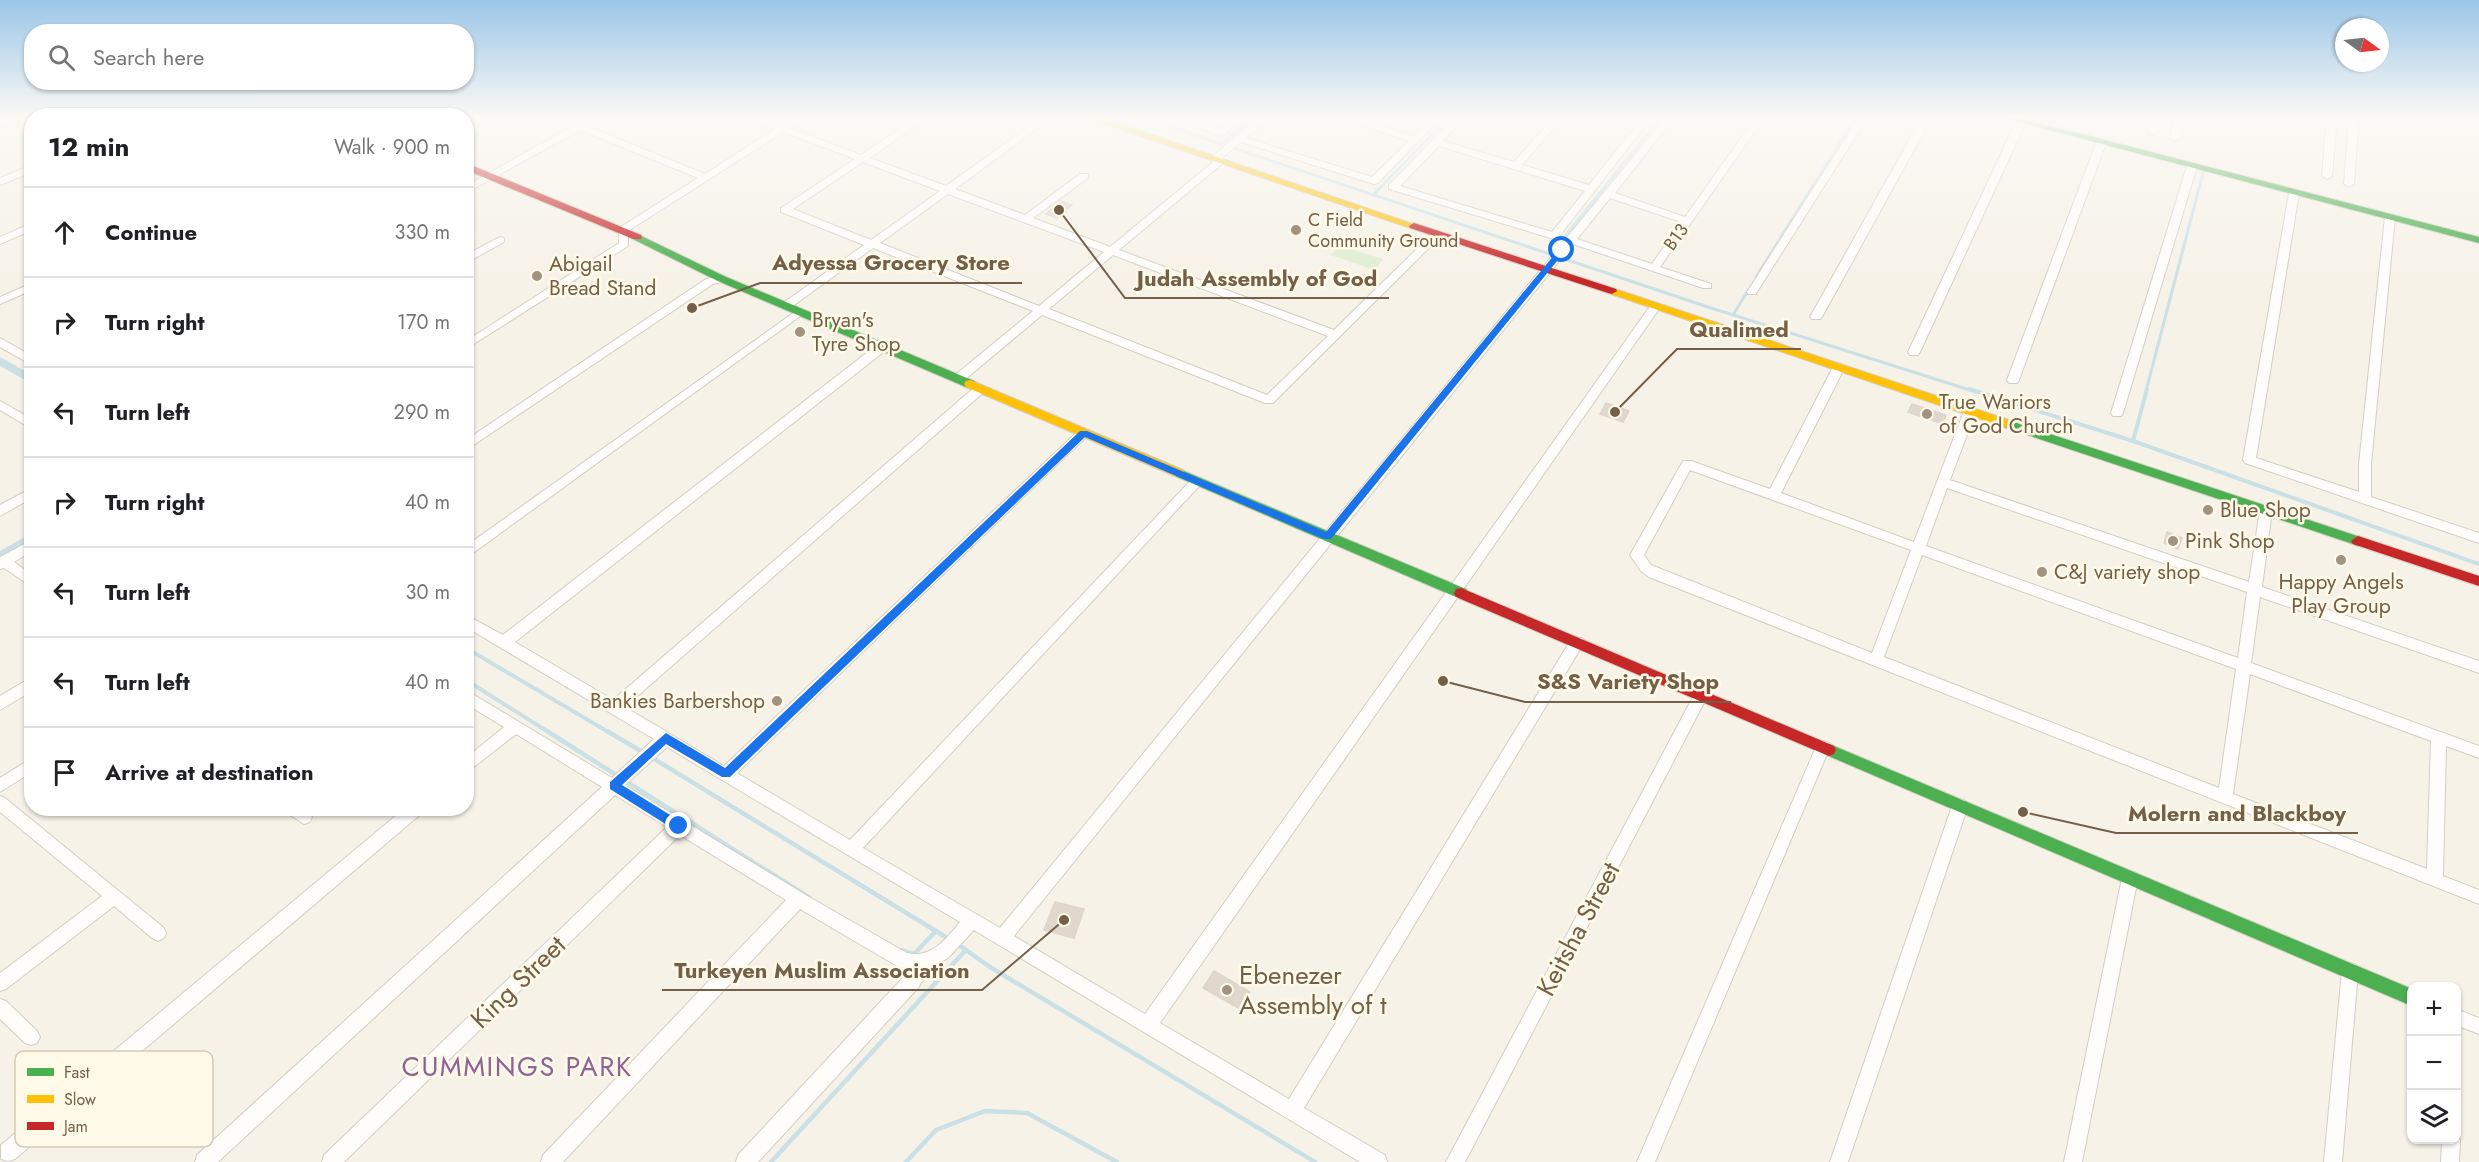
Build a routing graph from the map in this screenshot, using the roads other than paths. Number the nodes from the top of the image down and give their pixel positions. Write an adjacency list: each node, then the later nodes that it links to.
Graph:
1 (479, 171): 26 (street)
2 (499, 171): 26 (street)
3 (689, 171): 29 (street)
4 (717, 171): 29 (street)
5 (841, 171): 47 (street)
6 (899, 171): 33 (street)
7 (974, 171): 33 (street)
8 (1205, 171): 48 (street)
9 (1251, 171): 42 (street)
10 (1343, 171): 11 (street)
11 (1384, 171)
12 (1408, 171): 34 (street)
13 (1533, 171): 34 (street)
14 (1604, 171): 34 (street)
15 (1627, 171): 36 (street)
16 (1722, 171): 39 (street, B13)
17 (1829, 171): 55 (street)
18 (1897, 171): 61 (street)
19 (1998, 171): 66 (street)
20 (2091, 171): 70 (street)
21 (2190, 171): 74 (street)
22 (2210, 171): 35 (street)
23 (2327, 171): 28 (street)
24 (2350, 171): 31 (street)
25 (24, 172): 30 (street)
26 (490, 176): 32 (street); 41 (street)
27 (1084, 176): 38 (street)
28 (2327, 176)
29 (706, 178): 41 (street)
30 (0, 182)
31 (2349, 184)
32 (474, 185)
33 (949, 189): 38 (street); 47 (street)
34 (1590, 189)
35 (2294, 193): 37 (street); 82 (street)
36 (1608, 194): 39 (street); 44 (street)
37 (2390, 217): 45 (street); 82 (street)
38 (1026, 219): 48 (street)
39 (1687, 221): 50 (street, B13)
40 (24, 230): 46 (street)
41 (623, 230): 52 (street); 63 (street)
42 (1438, 234): 51 (street); 62 (street)
43 (500, 240): 49 (street)
44 (1570, 240): 50 (street); 51 (street)
45 (2479, 240)
46 (0, 241)
47 (871, 244): 57 (street); 59 (street)
48 (1110, 251): 59 (street); 62 (street)
49 (474, 255)
50 (1654, 268): 53 (street)
51 (1545, 270): 58 (street); 85 (street)
52 (722, 279): 57 (street); 77 (street)
53 (1707, 286)
54 (24, 290): 56 (street)
55 (1752, 292)
56 (0, 302)
57 (786, 306): 60 (street)
58 (1655, 307): 68 (street); 94 (street)
59 (1040, 310): 62 (street); 69 (street)
60 (799, 312): 65 (street); 87 (street)
61 (1816, 317)
62 (1334, 333)
63 (474, 341)
64 (0, 342): 67 (street)
65 (882, 347): 69 (street); 96 (street)
66 (1914, 352)
67 (24, 354)
68 (1839, 367): 73 (street); 80 (street)
69 (958, 379): 71 (street)
70 (2013, 380)
71 (980, 389): 76 (street); 105 (street)
72 (0, 405): 75 (street)
73 (1970, 411): 79 (street); 83 (street)
74 (2117, 413)
75 (24, 420)
76 (1083, 433): 78 (street); 113 (street)
77 (474, 440)
78 (1197, 481): 85 (street); 121 (street)
79 (1944, 482): 88 (street); 93 (street)
80 (1773, 496): 88 (street); 98 (street)
81 (24, 497): 84 (street)
82 (2365, 500): 86 (street)
83 (2266, 510): 92 (street); 93 (street)
84 (0, 511)
85 (1328, 536): 94 (street); 129 (street)
86 (2479, 538)
87 (474, 547)
88 (1918, 549): 98 (street); 99 (street)
89 (24, 550): 90 (street)
90 (2, 562): 91 (street)
91 (24, 577)
92 (2479, 581)
93 (2255, 589): 99 (street); 100 (street)
94 (1454, 590): 97 (street); 136 (street)
95 (474, 625): 96 (street)
96 (505, 642): 105 (street)
97 (1577, 642): 102 (street); 140 (street)
98 (1876, 660): 116 (street)
99 (2244, 666): 107 (street); 116 (street)
100 (2479, 667)
101 (24, 688): 104 (street)
102 (1701, 695): 109 (street); 151 (street, Keitsha Street)
103 (474, 701): 106 (street)
104 (0, 704)
105 (614, 708): 108 (street)
106 (516, 726): 111 (street); 115 (street)
107 (2439, 737): 110 (street); 123 (street)
108 (666, 738): 113 (street); 115 (street)
109 (1823, 747): 118 (street); 152 (street)
110 (2479, 752)
111 (474, 760)
112 (24, 770): 114 (street)
113 (726, 774): 121 (street)
114 (0, 786)
115 (614, 786): 120 (street); 146 (street)
116 (2225, 797): 123 (street)
117 (0, 803): 125 (street)
118 (1960, 806): 122 (street); 153 (street)
119 (407, 816): 139 (street)
120 (679, 826): 126 (street); 147 (street, King Street)
121 (852, 849): 127 (street)
122 (2130, 878): 131 (street); 154 (street)
123 (2435, 880): 124 (street)
124 (2479, 897)
125 (112, 898): 128 (street); 132 (street)
126 (798, 899): 130 (street); 148 (street)
127 (972, 920): 129 (street); 130 (street)
128 (158, 933)
129 (1002, 938): 136 (street)
130 (924, 963): 149 (street)
131 (2350, 971): 133 (street); 144 (street)
132 (0, 983)
133 (2407, 996)
134 (0, 1007): 138 (street)
135 (2461, 1019): 137 (street)
136 (1148, 1025): 140 (street)
137 (2479, 1026)
138 (31, 1036)
139 (128, 1051)
140 (1292, 1111): 150 (street)
141 (2451, 1144): 145 (street)
142 (15, 1146): 143 (street)
143 (8, 1152)
144 (2336, 1161)
145 (2450, 1161)
146 (204, 1162)
147 (330, 1162)
148 (550, 1162)
149 (745, 1162)
150 (1378, 1162)
151 (1455, 1162)
152 (1646, 1162)
153 (1839, 1162)
154 (2073, 1162)

